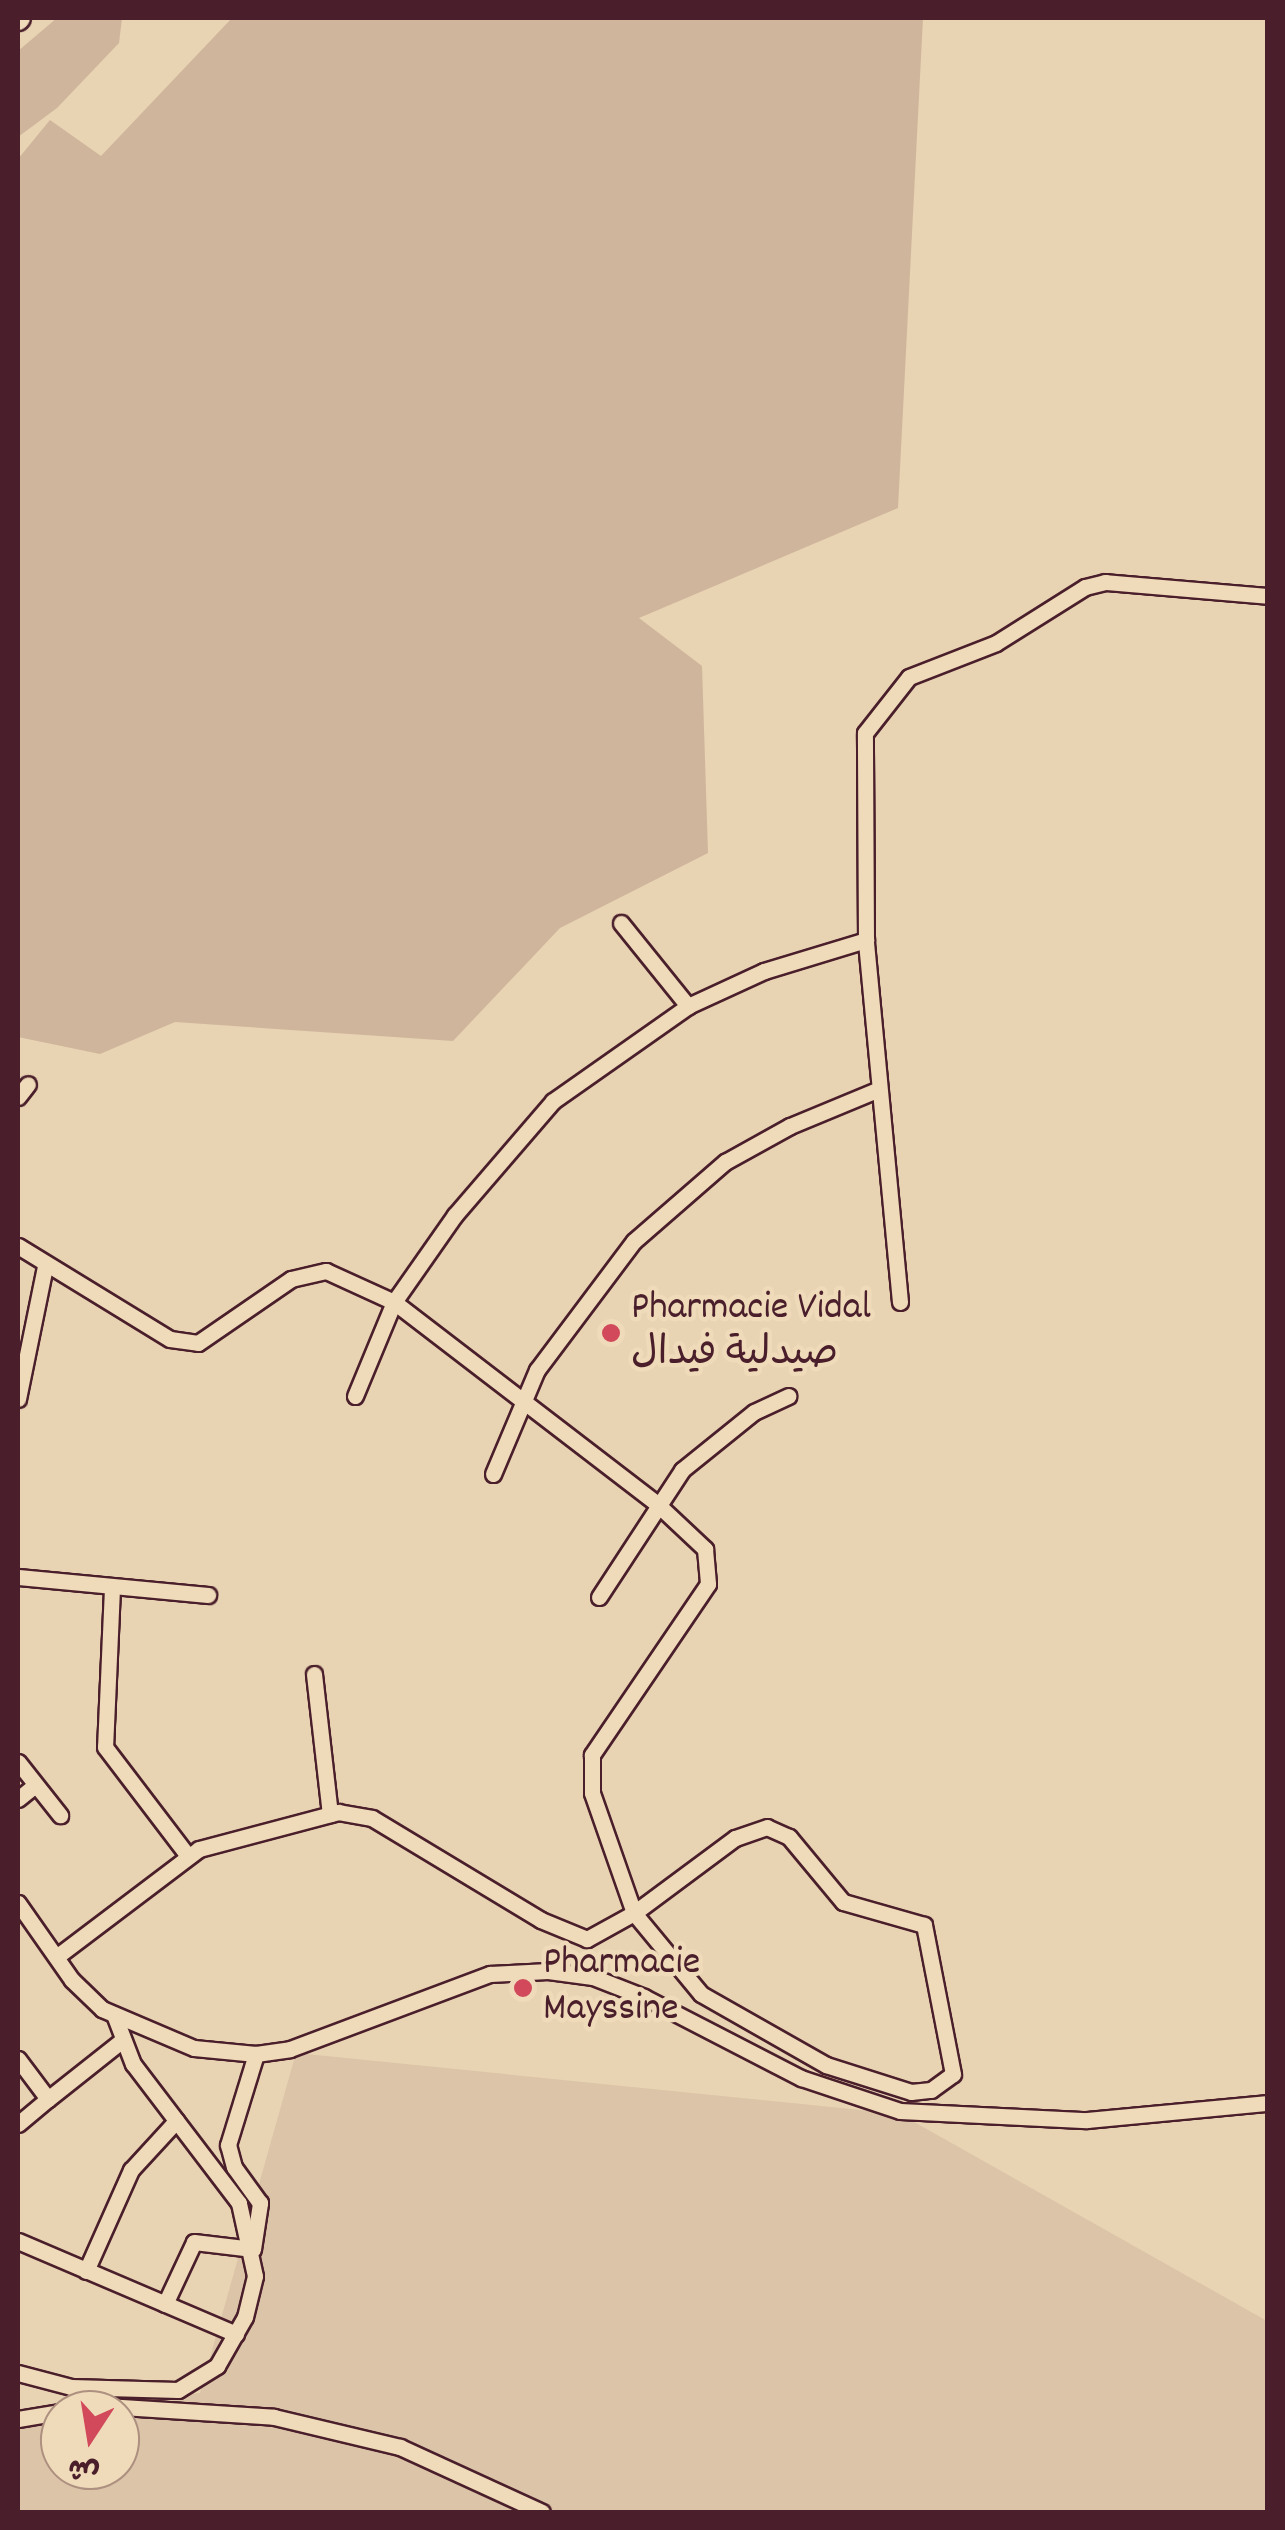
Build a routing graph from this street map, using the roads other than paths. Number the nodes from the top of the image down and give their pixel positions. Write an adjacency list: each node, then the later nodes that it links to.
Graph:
1 (1268, 596): 3 (street)
2 (620, 923): 4 (street)
3 (866, 940): 4 (street); 5 (street)
4 (688, 1006): 8 (street)
5 (877, 1090): 9 (street); 12 (street)
6 (18, 1246): 7 (street)
7 (45, 1266): 8 (street); 10 (street)
8 (394, 1302): 11 (street); 12 (street)
9 (900, 1302)
10 (24, 1325): 14 (street)
11 (355, 1396)
12 (522, 1396): 15 (street); 16 (street)
13 (788, 1396): 16 (street)
14 (18, 1399)
15 (493, 1474)
16 (655, 1502): 20 (street); 29 (street)
17 (18, 1577): 18 (street)
18 (112, 1588): 19 (street); 27 (street)
19 (208, 1595)
20 (599, 1597)
21 (314, 1674): 25 (street)
22 (18, 1762): 23 (street)
23 (36, 1785): 24 (street); 26 (street)
24 (18, 1799)
25 (330, 1814): 27 (street); 29 (street)
26 (60, 1815)
27 (188, 1856): 30 (street)
28 (20, 1912): 30 (street)
29 (634, 1913): 29 (street)
30 (56, 1956): 31 (street)
31 (115, 2016): 32 (street); 33 (street)
32 (120, 2042): 35 (street); 37 (street)
33 (256, 2054): 36 (street); 40 (street)
34 (18, 2059): 35 (street)
35 (48, 2099): 38 (street)
36 (1268, 2103)
37 (176, 2120): 40 (street); 41 (street)
38 (18, 2124)
39 (18, 2241): 41 (street)
40 (253, 2249): 42 (street); 43 (street)
41 (86, 2270): 42 (street)
42 (166, 2304): 43 (street)
43 (236, 2334): 44 (street)
44 (18, 2373)
45 (140, 2408): 46 (street)
46 (542, 2512)

